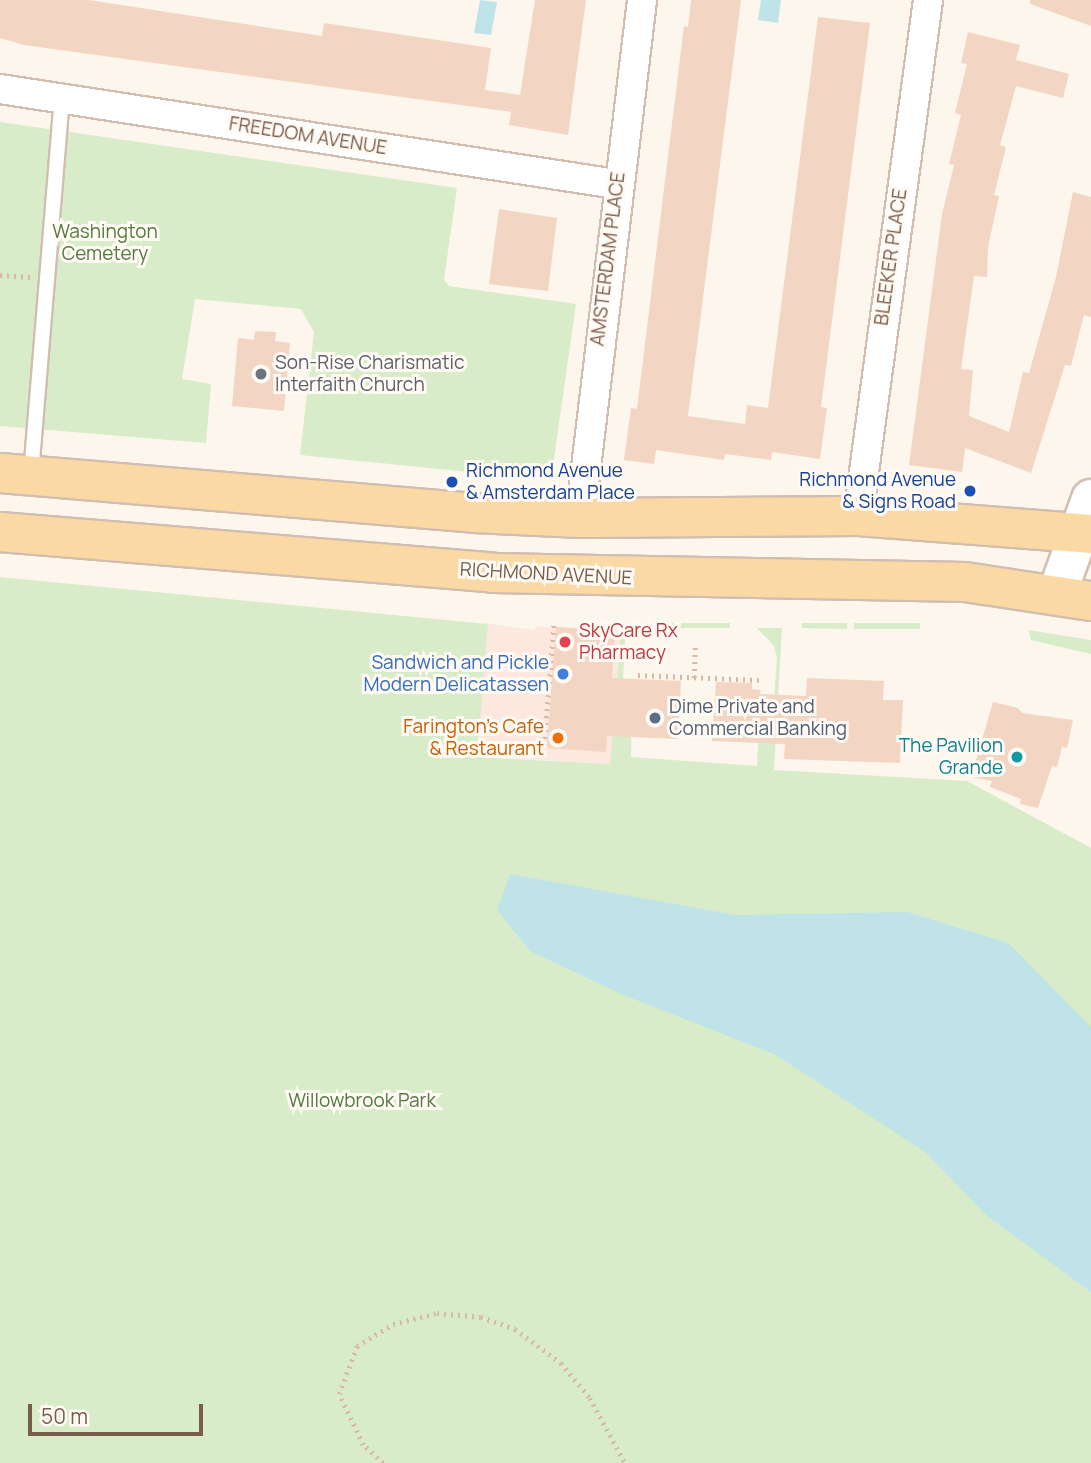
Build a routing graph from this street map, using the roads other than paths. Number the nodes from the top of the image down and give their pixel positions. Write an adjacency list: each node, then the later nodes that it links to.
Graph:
1 (642, 0): 5 (street, AMSTERDAM PLACE)
2 (928, 0): 7 (street, BLEEKER PLACE)
3 (0, 89): 4 (street, FREEDOM AVENUE)
4 (62, 98): 5 (street, FREEDOM AVENUE); 6 (lane)
5 (616, 184): 8 (street, AMSTERDAM PLACE)
6 (15, 474): 8 (main road)
7 (858, 516): 8 (main road); 9 (main road)
8 (580, 518)
9 (1087, 522): 11 (street)
10 (0, 532): 11 (main road, RICHMOND AVENUE)
11 (1074, 598)

